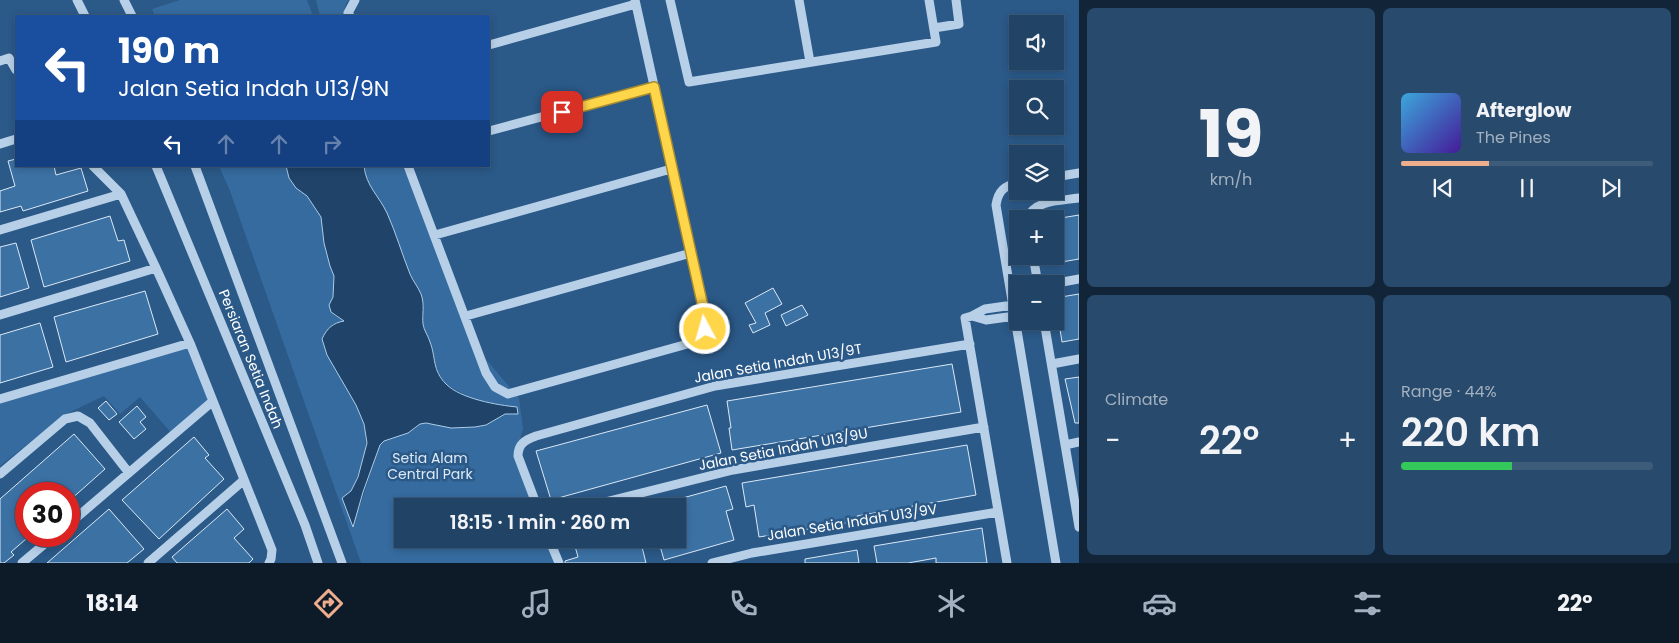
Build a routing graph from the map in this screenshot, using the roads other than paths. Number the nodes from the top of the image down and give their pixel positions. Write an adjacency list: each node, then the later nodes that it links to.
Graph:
1 (77, 0): 9 (street)
2 (124, 0): 10 (street)
3 (355, 0): 11 (street)
4 (670, 0): 15 (street)
5 (799, 0): 15 (street)
6 (930, 0): 12 (street)
7 (956, 0): 12 (street)
8 (635, 2): 13 (street); 17 (street)
9 (84, 15)
10 (132, 15)
11 (349, 15)
12 (934, 28): 15 (street)
13 (490, 45)
14 (4, 60): 16 (street)
15 (810, 62)
16 (15, 69)
17 (654, 87): 18 (street); 25 (street)
18 (490, 131)
19 (15, 139): 20 (street)
20 (0, 144)
21 (94, 167): 29 (street)
22 (156, 167): 68 (street, Persiaran Setia Indah)
23 (195, 167): 69 (street, Persiaran Setia Indah)
24 (408, 167): 33 (street)
25 (672, 169): 33 (street); 34 (street)
26 (1079, 173): 27 (street)
27 (1064, 176)
28 (1009, 185): 37 (street)
29 (121, 194): 32 (street); 35 (street)
30 (1079, 198): 31 (street)
31 (1032, 210)
32 (0, 230)
33 (435, 235): 41 (street)
34 (690, 253): 41 (street); 41 (street)
35 (156, 268): 40 (street); 46 (street)
36 (1079, 279): 38 (street)
37 (1009, 281)
38 (1064, 282)
39 (1009, 306): 42 (street)
40 (0, 315)
41 (466, 316)
42 (972, 316): 43 (street); 47 (street)
43 (1009, 317)
44 (1017, 330): 73 (street)
45 (1046, 330): 49 (street)
46 (190, 343): 50 (street); 51 (street)
47 (970, 344): 52 (street); 58 (street, Jalan Setia Indah U13/9T)
48 (1079, 359): 49 (street)
49 (1052, 364): 54 (street)
50 (0, 399)
51 (213, 401): 55 (street); 57 (street)
52 (984, 427): 59 (street, Jalan Setia Indah U13/9U); 60 (street)
53 (1079, 442): 54 (street)
54 (1065, 445): 62 (street)
55 (129, 473): 56 (street); 61 (street)
56 (0, 474)
57 (244, 480): 65 (street); 67 (street)
58 (533, 498)
59 (621, 498)
60 (998, 512): 71 (street, Jalan Setia Indah U13/9V); 72 (street)
61 (80, 515)
62 (1079, 526)
63 (41, 547): 66 (street)
64 (553, 548): 70 (street)
65 (270, 561)
66 (22, 563)
67 (148, 563)
68 (318, 563)
69 (342, 563)
70 (559, 563)
71 (712, 563)
72 (1007, 563)
73 (1056, 563)

